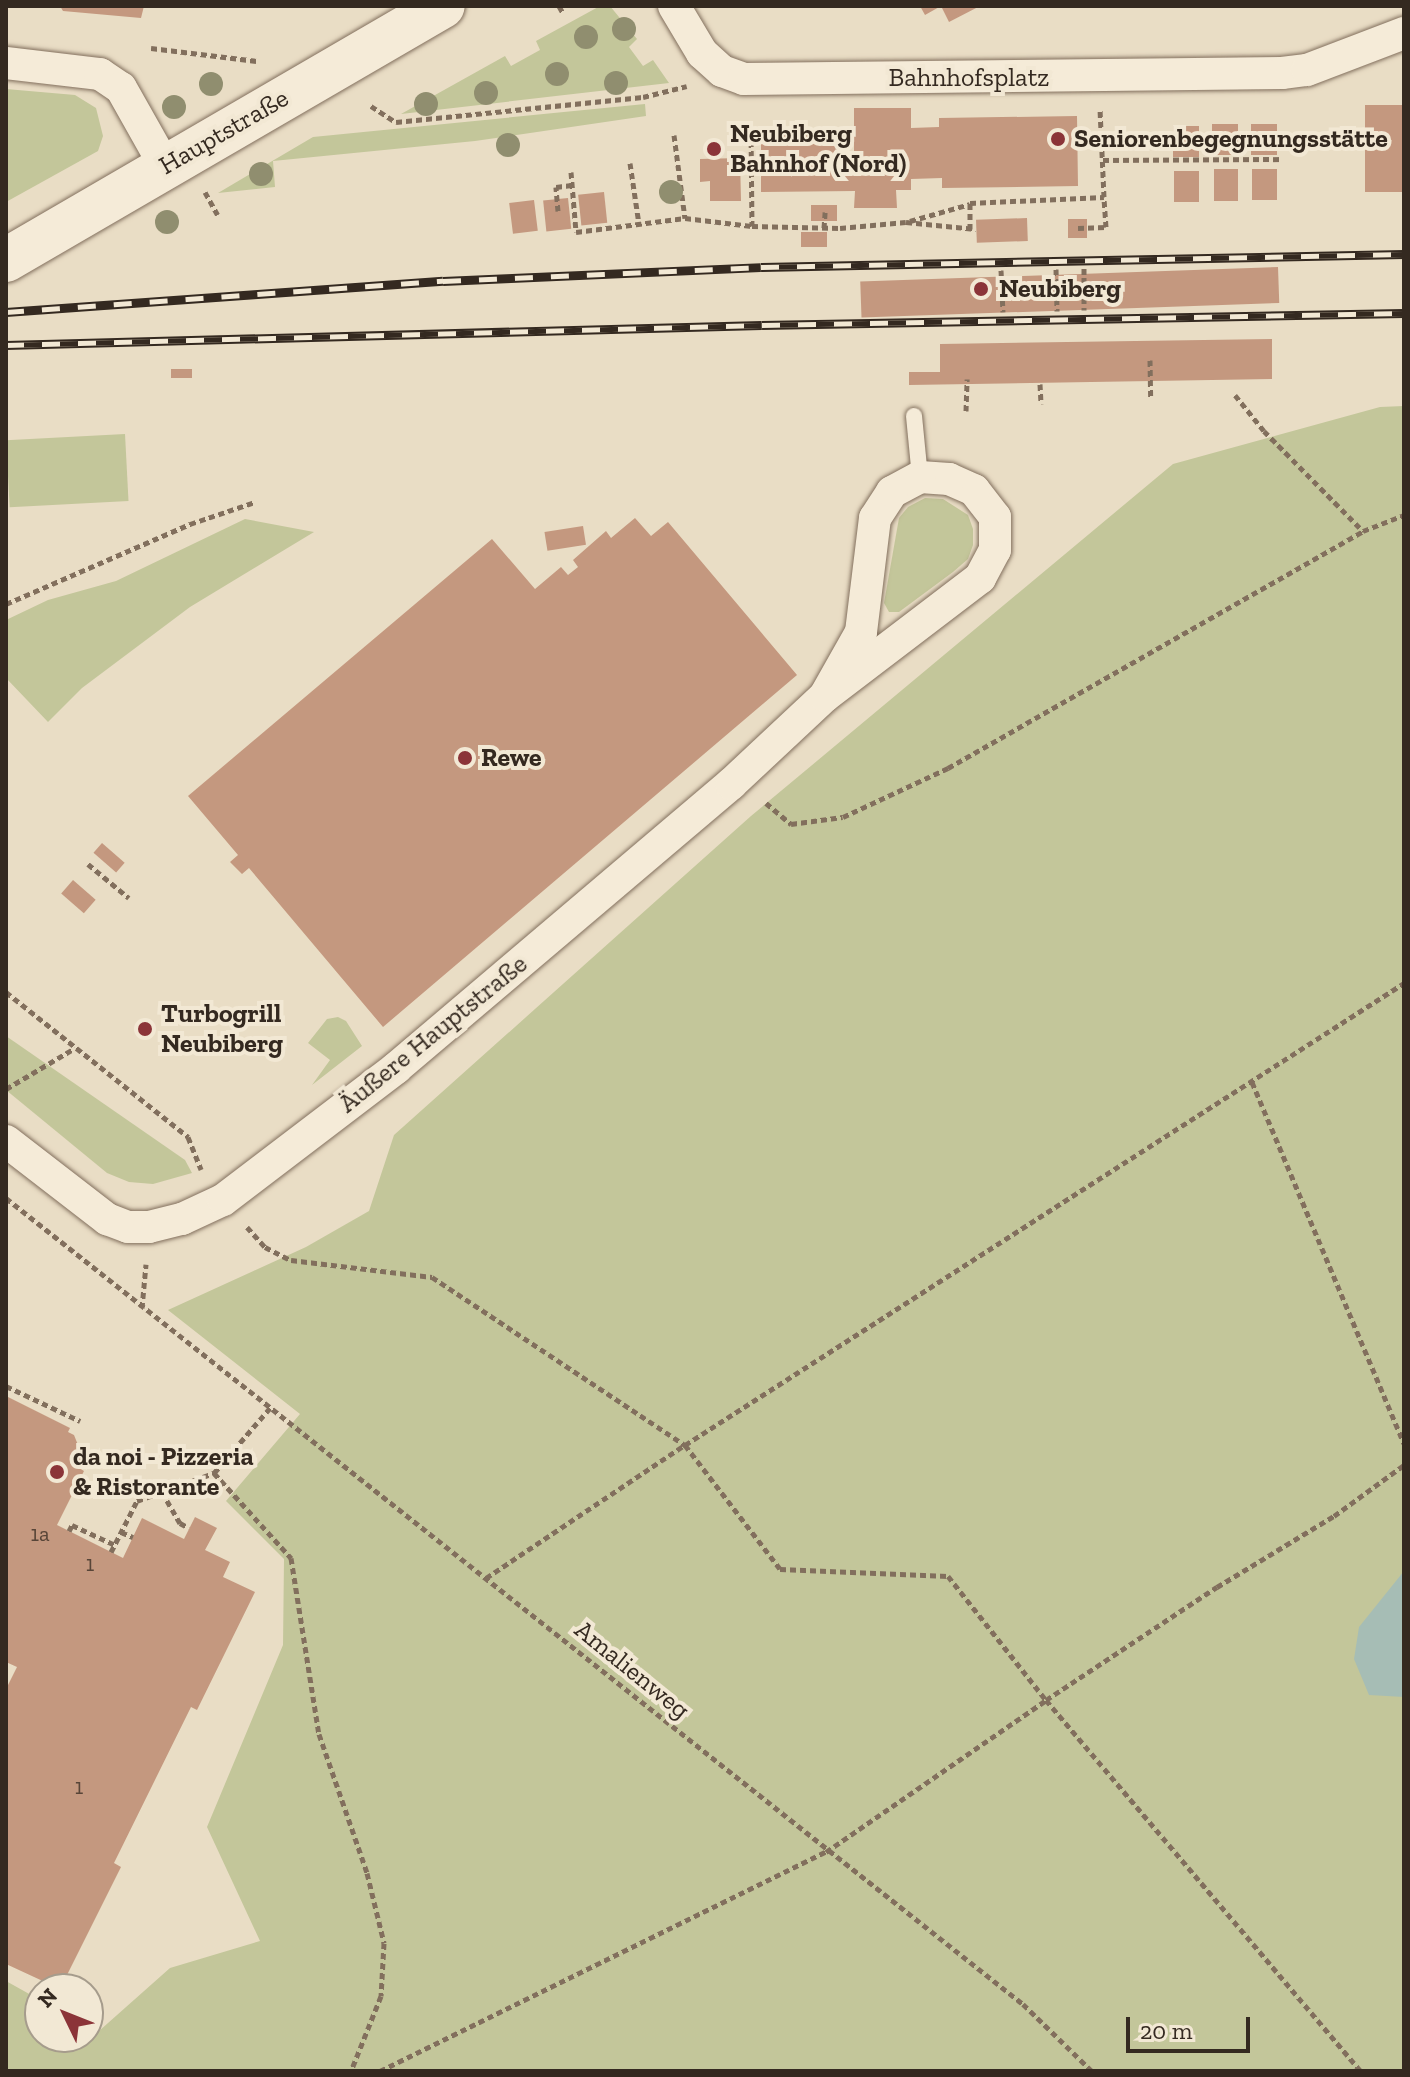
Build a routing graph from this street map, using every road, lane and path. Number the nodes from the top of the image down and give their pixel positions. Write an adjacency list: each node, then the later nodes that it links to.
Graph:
1 (443, 6): 17 (street, Hauptstraße)
2 (559, 6): 4 (path)
3 (674, 6): 9 (street)
4 (563, 13)
5 (1404, 33): 10 (street, Bahnhofsplatz)
6 (151, 48): 7 (path)
7 (257, 61)
8 (6, 63): 17 (street)
9 (722, 71): 10 (street, Bahnhofsplatz); 11 (path)
10 (1099, 78): 15 (path)
11 (371, 106)
12 (751, 131): 29 (path)
13 (674, 135): 26 (path)
14 (1282, 159): 15 (path)
15 (1103, 160): 21 (path)
16 (630, 163): 28 (path)
17 (165, 166): 34 (street, Hauptstraße)
18 (571, 172): 19 (path)
19 (572, 185): 23 (path); 28 (path)
20 (204, 191): 25 (path)
21 (1104, 197): 22 (path); 32 (path)
22 (970, 203): 27 (path); 27 (path)
23 (558, 211)
24 (825, 212): 31 (path)
25 (218, 215)
26 (685, 218): 28 (path); 29 (path)
27 (906, 222): 31 (path)
28 (639, 224)
29 (752, 226): 30 (path)
30 (815, 228): 31 (path); 33 (path)
31 (824, 228)
32 (1078, 228)
33 (815, 239)
34 (6, 260)
35 (1084, 268): 42 (path)
36 (1056, 269): 38 (path)
37 (1001, 270): 41 (path)
38 (1057, 289): 40 (path); 43 (path)
39 (1029, 290): 41 (path)
40 (1047, 290)
41 (1002, 291): 44 (path)
42 (1084, 310)
43 (1057, 311)
44 (1003, 312)
45 (1150, 360): 49 (path)
46 (967, 379): 51 (path)
47 (1040, 384): 50 (path)
48 (1235, 395): 56 (path)
49 (1151, 399)
50 (1041, 404)
51 (966, 411)
52 (914, 416): 53 (lane)
53 (920, 477): 58 (street, Äußere Hauptstraße); 58 (street, Äußere Hauptstraße)
54 (255, 502): 57 (path)
55 (1404, 515): 56 (path)
56 (1363, 531): 59 (path)
57 (6, 604)
58 (825, 696): 59 (street, Äußere Hauptstraße)
59 (731, 784): 69 (street, Äußere Hauptstraße)
60 (88, 864): 61 (path)
61 (129, 898)
62 (1404, 983): 65 (path)
63 (6, 992): 64 (path)
64 (75, 1048): 66 (path); 69 (path)
65 (1252, 1082): 73 (path); 74 (path)
66 (6, 1089)
67 (6, 1141): 69 (street, Äußere Hauptstraße)
68 (6, 1198): 71 (path, Amalienweg)
69 (223, 1200): 74 (path)
70 (6, 1386): 72 (path)
71 (270, 1408): 76 (path); 84 (path, Amalienweg)
72 (80, 1421)
73 (1404, 1443)
74 (685, 1445): 84 (path); 85 (path)
75 (1404, 1465): 85 (path)
76 (214, 1473): 77 (path); 87 (path)
77 (162, 1492): 78 (path); 80 (path)
78 (189, 1528)
79 (69, 1531): 82 (path)
80 (121, 1532): 81 (path); 82 (path)
81 (133, 1537)
82 (115, 1545): 83 (path)
83 (111, 1552)
84 (486, 1578): 86 (path, Amalienweg)
85 (1046, 1700): 86 (path); 90 (path)
86 (826, 1852): 88 (path); 89 (path, Amalienweg)
87 (351, 2071)
88 (380, 2071)
89 (1092, 2071)
90 (1361, 2071)

